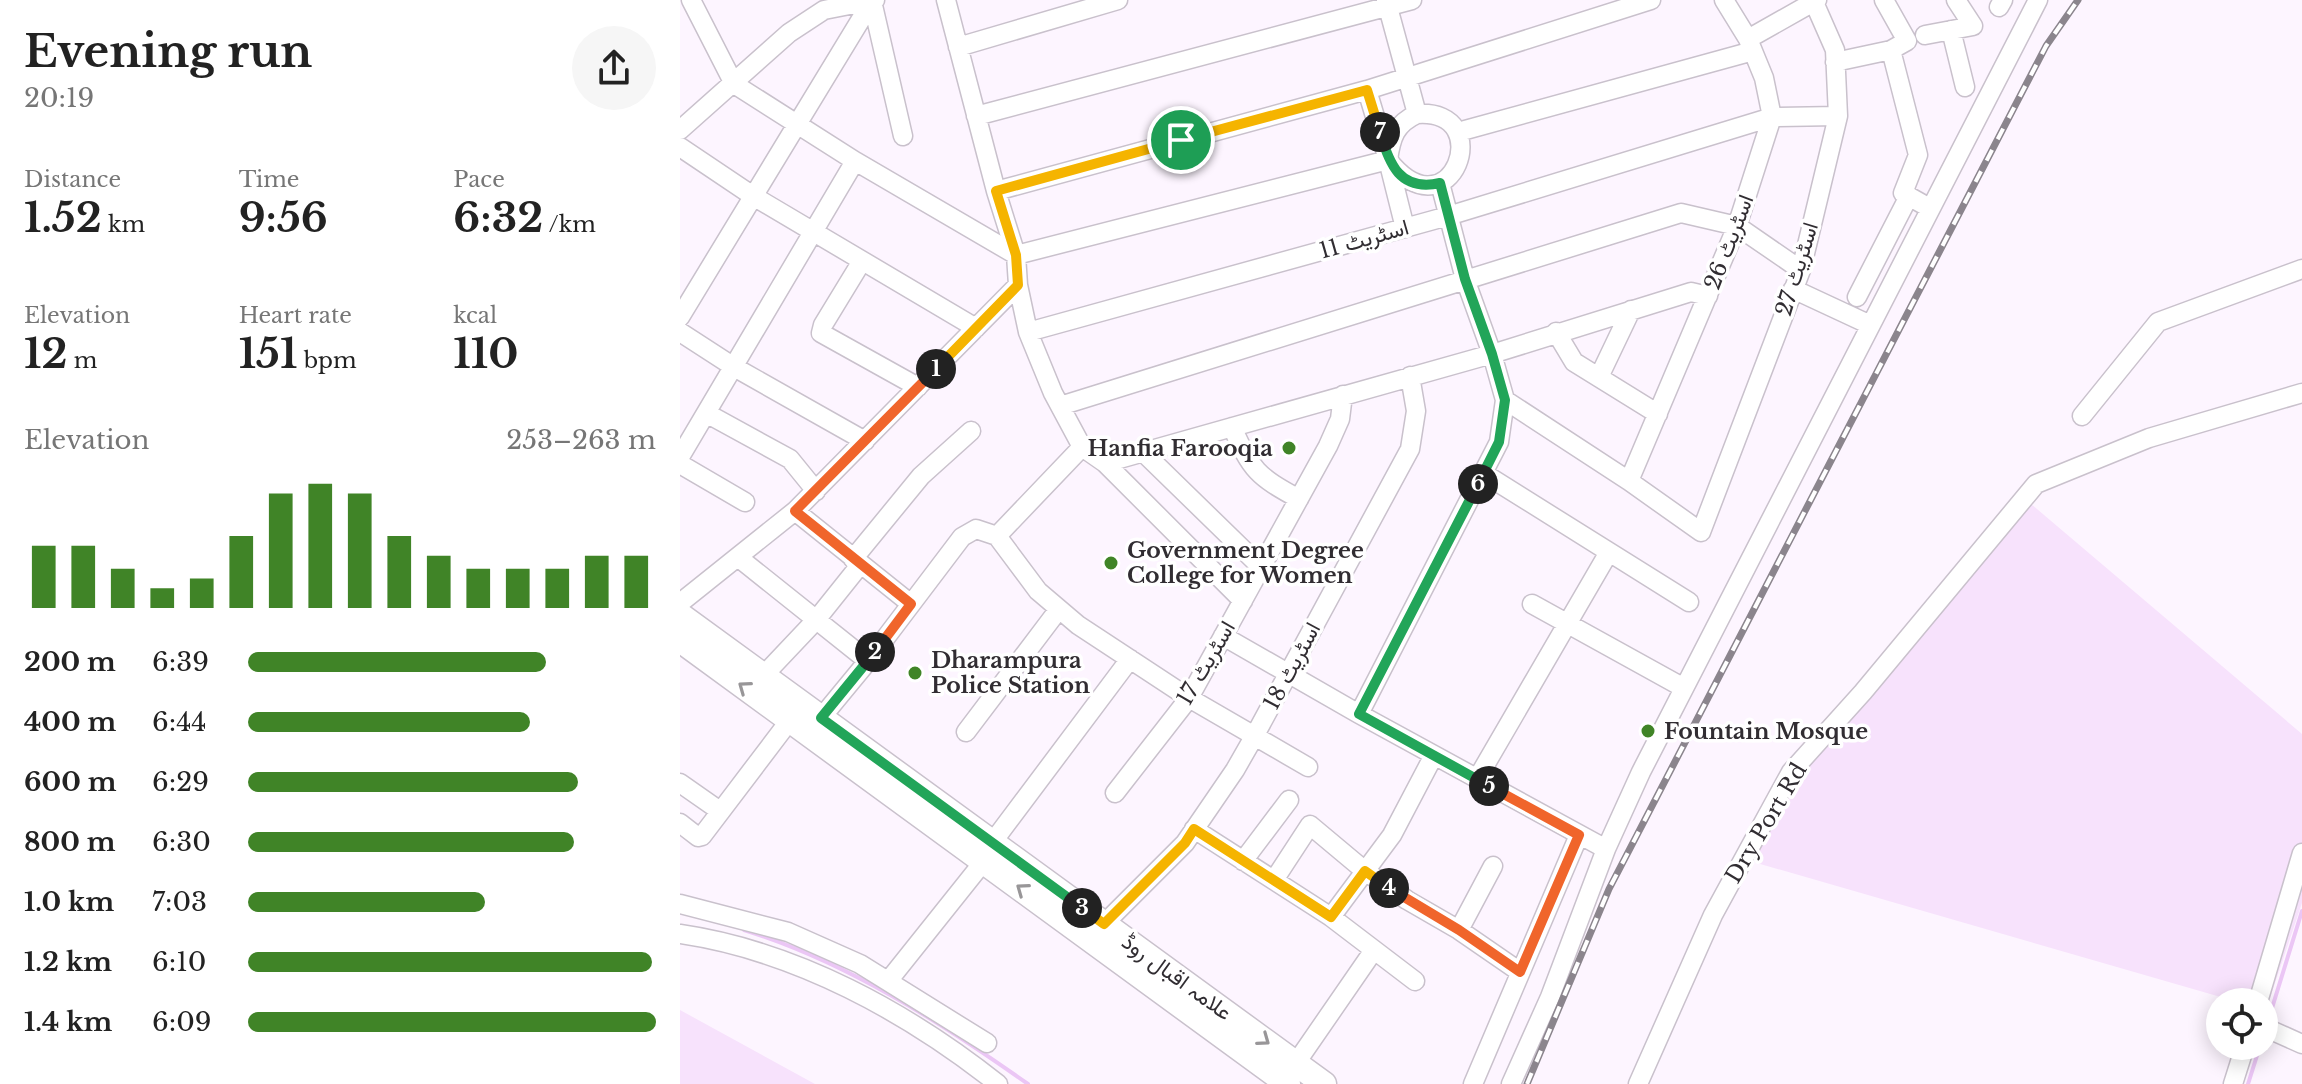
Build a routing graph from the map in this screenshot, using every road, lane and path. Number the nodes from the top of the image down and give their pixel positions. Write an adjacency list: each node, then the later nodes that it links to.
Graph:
1 (691, 0): 21 (street)
2 (874, 0): 13 (street); 29 (street); 32 (street)
3 (946, 0): 17 (street)
4 (1118, 0): 17 (street)
5 (1412, 0): 12 (street)
6 (1651, 0): 20 (street)
7 (1724, 0): 16 (street, اسٹریٹ 26)
8 (1884, 0): 18 (street)
9 (1956, 0): 14 (street)
10 (2038, 0): 107 (street)
11 (1815, 1): 16 (street); 19 (street, اسٹریٹ 27)
12 (1387, 4): 20 (street); 26 (street)
13 (826, 5): 21 (street)
14 (1951, 30): 15 (street); 22 (street)
15 (1925, 35)
16 (1750, 45): 28 (street, اسٹریٹ 26); 31 (street)
17 (958, 47): 26 (street)
18 (1891, 50): 19 (street); 39 (street)
19 (1835, 62): 27 (street, اسٹریٹ 27)
20 (1408, 77): 23 (street); 25 (street)
21 (734, 84): 29 (street); 30 (street)
22 (1965, 87)
23 (1367, 90): 34 (street); 37 (street)
24 (680, 104): 30 (street)
25 (1417, 114): 31 (street); 34 (street)
26 (976, 116): 37 (street)
27 (1838, 116): 28 (street, اسٹریٹ 11); 48 (street, اسٹریٹ 27)
28 (1772, 117): 41 (street, اسٹریٹ 11); 42 (street, اسٹریٹ 26)
29 (797, 123): 35 (street); 38 (street)
30 (685, 126)
31 (1458, 132): 36 (street)
32 (903, 136)
33 (680, 147): 38 (street)
34 (1388, 160): 36 (street); 43 (street); 45 (street)
35 (855, 161): 44 (street); 45 (street)
36 (1440, 183): 41 (street)
37 (996, 191): 45 (street)
38 (753, 196): 44 (street); 55 (street)
39 (1909, 196): 40 (street); 53 (street)
40 (1926, 206)
41 (1448, 216): 43 (street, اسٹریٹ 11); 49 (street)
42 (1737, 226): 48 (street); 49 (street); 52 (street, اسٹریٹ 26)
43 (1405, 228): 59 (street, اسٹریٹ 11)
44 (813, 232): 46 (street); 62 (street)
45 (1016, 255): 50 (street)
46 (862, 261): 57 (street); 65 (street)
47 (2302, 269): 72 (street)
48 (1801, 270): 51 (street, اسٹریٹ 27)
49 (1465, 279): 61 (street); 69 (street)
50 (1018, 285): 57 (street); 59 (street)
51 (1793, 289): 56 (street); 82 (street, اسٹریٹ 27)
52 (1708, 296): 54 (street); 71 (street, اسٹریٹ 26)
53 (1857, 297)
54 (1631, 310): 60 (street); 64 (street)
55 (680, 317)
56 (1866, 323)
57 (976, 328): 65 (street)
58 (680, 332): 62 (street)
59 (1028, 332): 69 (street)
60 (1556, 332): 61 (street); 64 (street)
61 (1492, 354): 63 (street); 68 (street)
62 (734, 367): 70 (street); 75 (street)
63 (1410, 376): 67 (street); 105 (street, اسٹریٹ 18)
64 (1599, 377): 71 (street)
65 (918, 387): 75 (street)
66 (2302, 393): 152 (street, Dry Port Rd)
67 (1343, 395): 73 (street); 84 (street, اسٹریٹ 17)
68 (1505, 400): 81 (street); 82 (street)
69 (1060, 406): 76 (street)
70 (706, 413): 78 (street); 83 (street)
71 (1658, 414): 82 (street, اسٹریٹ 26)
72 (2082, 416)
73 (1232, 427): 77 (street); 84 (street)
74 (971, 431): 90 (street)
75 (865, 441): 83 (street)
76 (1082, 447): 79 (street); 87 (street)
77 (1143, 452): 79 (street); 91 (street)
78 (680, 457)
79 (1105, 463): 92 (street)
80 (680, 464): 85 (street)
81 (1483, 473): 88 (street); 109 (street)
82 (1629, 481)
83 (816, 491): 86 (street)
84 (1299, 499): 91 (street, اسٹریٹ 17)
85 (745, 502)
86 (795, 511): 89 (street); 90 (street)
87 (997, 536): 95 (street); 97 (street)
88 (1609, 552): 94 (street); 99 (street)
89 (739, 558): 93 (street); 98 (street)
90 (856, 562): 95 (street); 98 (street)
91 (1261, 567): 92 (street, اسٹریٹ 17)
92 (1243, 601): 100 (street, اسٹریٹ 17)
93 (681, 602): 102 (main road, علامہ اقبال روڈ)
94 (1689, 602)
95 (911, 604): 104 (street)
96 (1532, 604): 99 (street)
97 (1059, 609): 103 (street); 112 (street)
98 (816, 620): 104 (street); 106 (street)
99 (1567, 624): 107 (street); 116 (street)
100 (1223, 636): 105 (street); 108 (street, اسٹریٹ 17)
101 (680, 640): 102 (main road, علامہ اقبال روڈ)
102 (718, 656): 106 (main road, علامہ اقبال روڈ); 111 (main road, علامہ اقبال روڈ, one-way to 102)
103 (1130, 659): 108 (street); 125 (street)
104 (868, 661): 110 (street)
105 (1288, 673): 109 (street); 113 (street, اسٹریٹ 18)
106 (763, 676): 110 (main road, علامہ اقبال روڈ)
107 (1684, 688): 124 (street)
108 (1189, 698): 113 (street); 118 (street, اسٹریٹ 17)
109 (1359, 714): 114 (street)
110 (821, 718): 125 (main road, علامہ اقبال روڈ)
111 (790, 720): 120 (street); 125 (main road, علامہ اقبال روڈ)
112 (966, 732)
113 (1255, 735): 115 (street); 122 (street, اسٹریٹ 18)
114 (1434, 755): 116 (street); 129 (street)
115 (1308, 767)
116 (1477, 779): 123 (street)
117 (680, 783): 120 (street)
118 (1115, 793)
119 (1289, 800): 127 (street)
120 (720, 811): 121 (street)
121 (680, 823)
122 (1194, 829): 127 (street); 133 (street, اسٹریٹ 18)
123 (1579, 835): 124 (street); 139 (street)
124 (1606, 849): 151 (street)
125 (988, 852): 133 (main road, علامہ اقبال روڈ); 138 (main road, علامہ اقبال روڈ, one-way to 125); 140 (street)
126 (2302, 853): 142 (street)
127 (1243, 861): 130 (street)
128 (1493, 866): 135 (street)
129 (1365, 871): 130 (street); 132 (street); 135 (street)
130 (1274, 880): 132 (street)
131 (685, 905): 134 (street); 140 (street)
132 (1331, 917): 137 (street)
133 (1104, 924): 138 (main road, علامہ اقبال روڈ)
134 (680, 926)
135 (1459, 930): 139 (street)
136 (680, 934): 148 (street)
137 (1374, 950): 141 (street); 147 (street)
138 (1145, 967): 147 (main road, علامہ اقبال روڈ)
139 (1520, 972): 150 (street)
140 (889, 980): 144 (street)
141 (1415, 981)
142 (2262, 988)
143 (2278, 1033): 145 (street)
144 (987, 1043)
145 (2302, 1044)
146 (2241, 1060): 153 (street)
147 (1292, 1073): 149 (main road, علامہ اقبال روڈ)
148 (998, 1084)
149 (1324, 1084)
150 (1473, 1084)
151 (1511, 1084)
152 (1638, 1084)
153 (2233, 1084)

